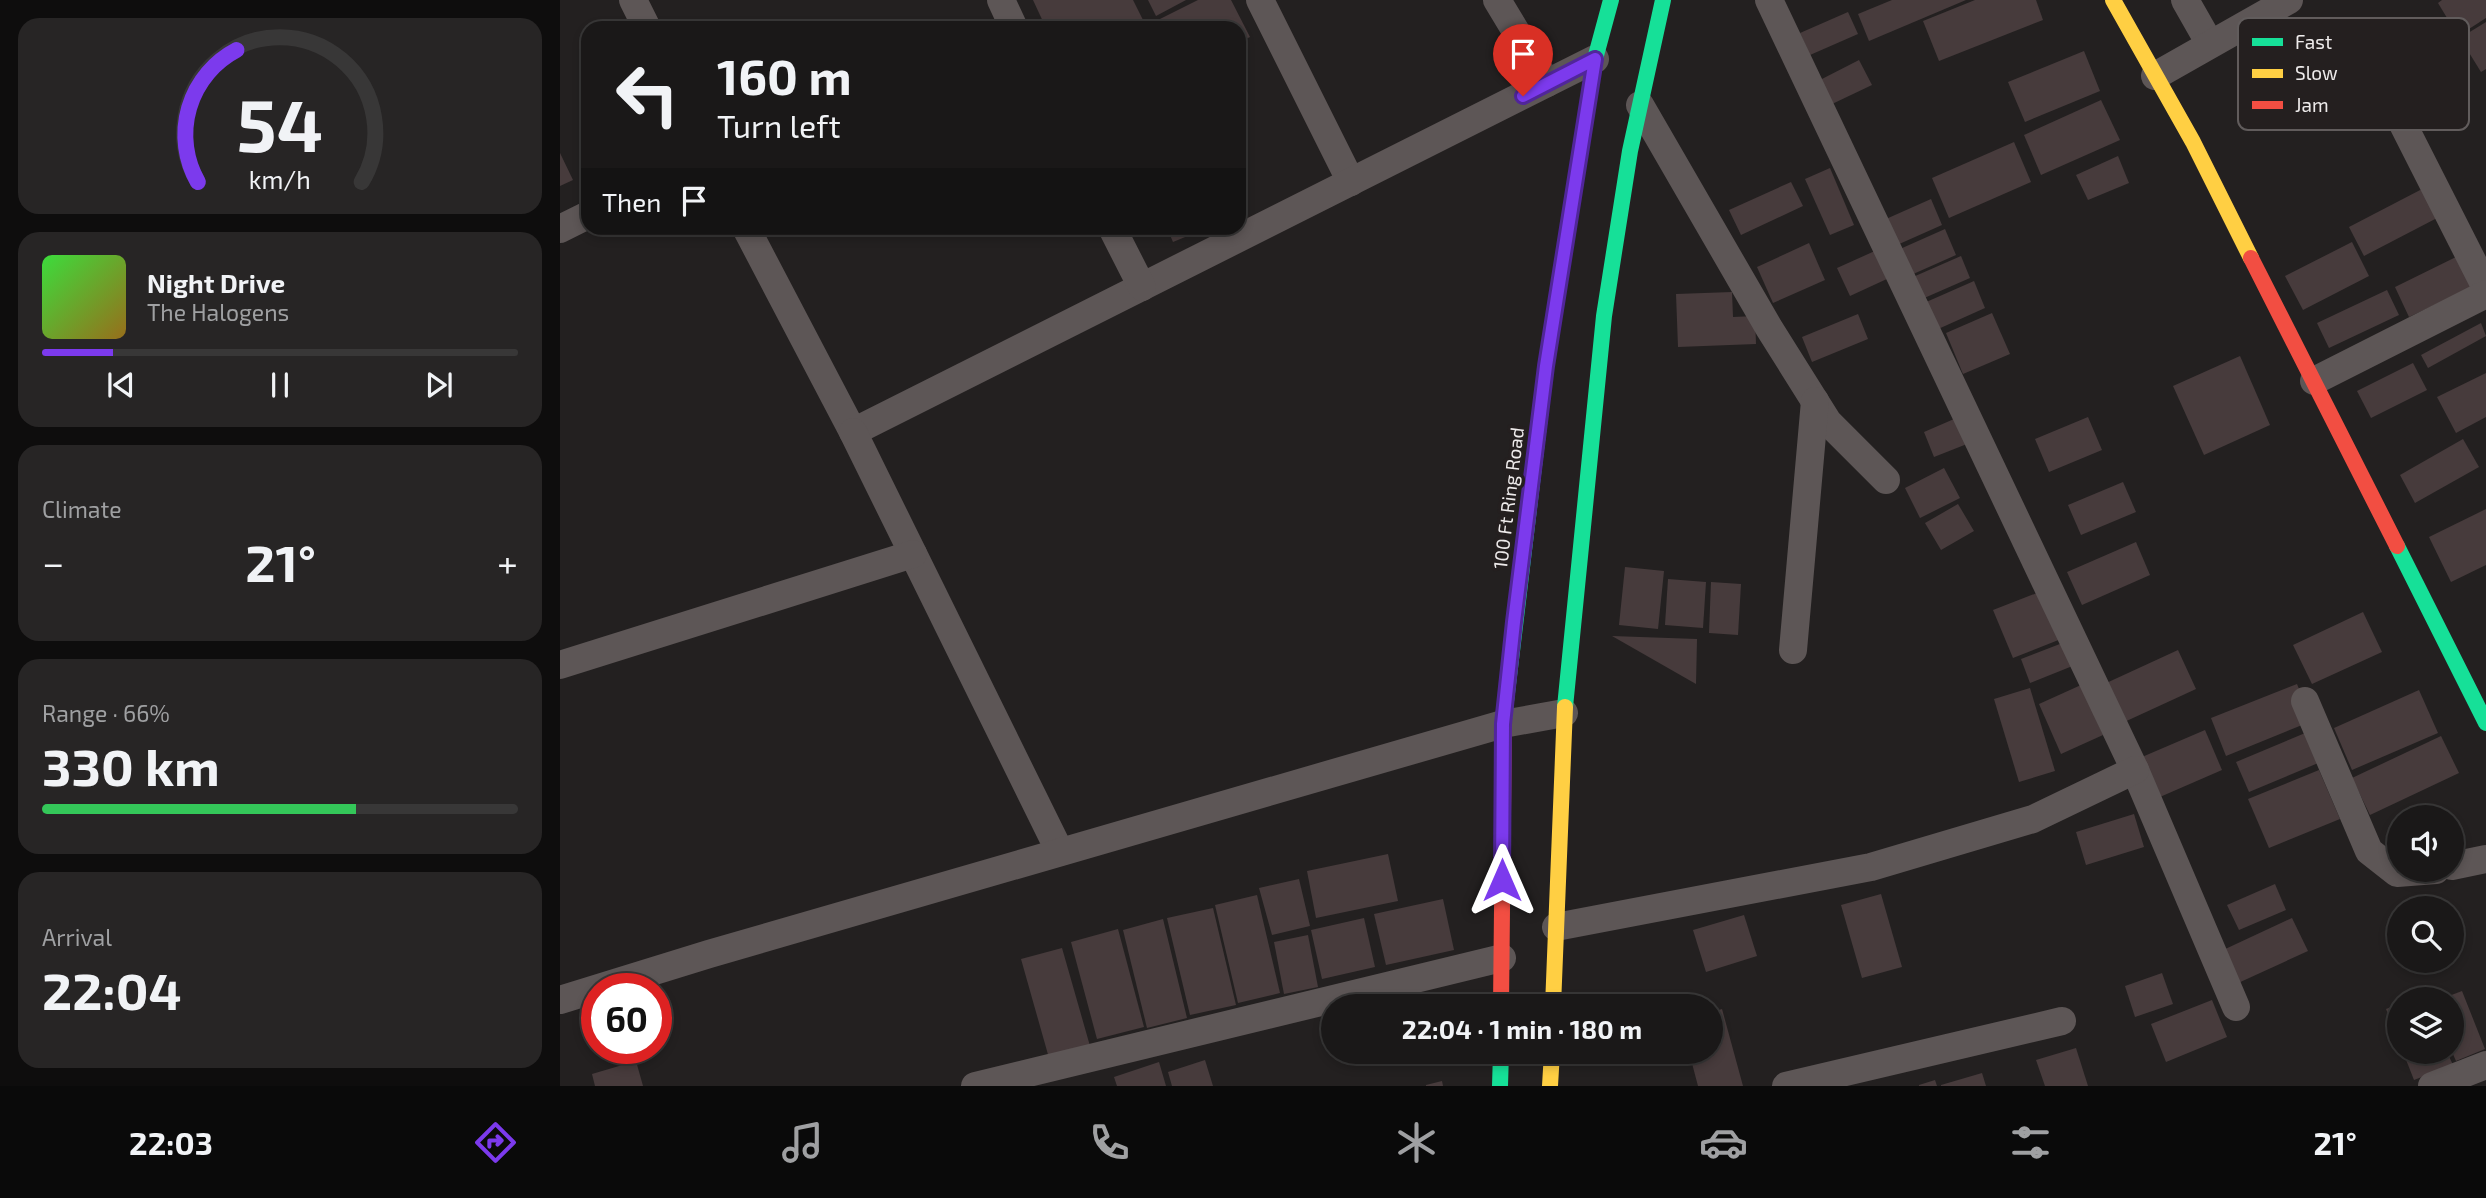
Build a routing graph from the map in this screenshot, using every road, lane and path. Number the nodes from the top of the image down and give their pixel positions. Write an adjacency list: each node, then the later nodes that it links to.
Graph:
1 (633, 0): 12 (street)
2 (1000, 0): 13 (street)
3 (1260, 0): 21 (street)
4 (1497, 0): 18 (street)
5 (1611, 0): 16 (main road, 100 Ft Ring Road)
6 (1664, 0): 19 (main road)
7 (1769, 0): 42 (street)
8 (2113, 0): 17 (main road)
9 (2185, 0): 15 (street)
10 (2289, 0): 11 (street)
11 (2257, 18)
12 (644, 21)
13 (1010, 21)
14 (2238, 28): 15 (street)
15 (2210, 44): 17 (street)
16 (1595, 59): 18 (street); 41 (main road, 100 Ft Ring Road)
17 (2155, 75): 31 (main road)
18 (1548, 83): 21 (street)
19 (1640, 105): 32 (street); 39 (main road)
20 (2406, 130): 29 (street)
21 (1351, 182): 27 (street)
22 (581, 218): 23 (street)
23 (560, 229)
24 (751, 235): 33 (street)
25 (1116, 235): 28 (street)
26 (1246, 235): 28 (street)
27 (1246, 235)
28 (1142, 287): 33 (street)
29 (2486, 288)
30 (2486, 294): 31 (street)
31 (2314, 381): 40 (main road)
32 (1815, 401): 34 (street); 36 (street)
33 (853, 432): 35 (street)
34 (1886, 480)
35 (913, 554): 37 (street); 43 (street)
36 (1793, 650)
37 (560, 665)
38 (2305, 701): 46 (street)
39 (1564, 713): 41 (street); 47 (main road)
40 (2486, 723)
41 (1503, 724): 43 (street); 48 (main road, 100 Ft Ring Road)
42 (2135, 770): 47 (street); 52 (street)
43 (1060, 852): 51 (street)
44 (2486, 859): 45 (street)
45 (2464, 864)
46 (2387, 866)
47 (1556, 927): 50 (main road)
48 (1502, 958): 49 (main road, 100 Ft Ring Road); 57 (street)
49 (1502, 994)
50 (1553, 994)
51 (560, 1000)
52 (2236, 1007)
53 (2062, 1021): 60 (street)
54 (1501, 1064): 58 (main road)
55 (1551, 1064): 59 (main road)
56 (2486, 1065): 61 (street)
57 (975, 1086)
58 (1500, 1086)
59 (1550, 1086)
60 (1786, 1086)
61 (2432, 1086)

